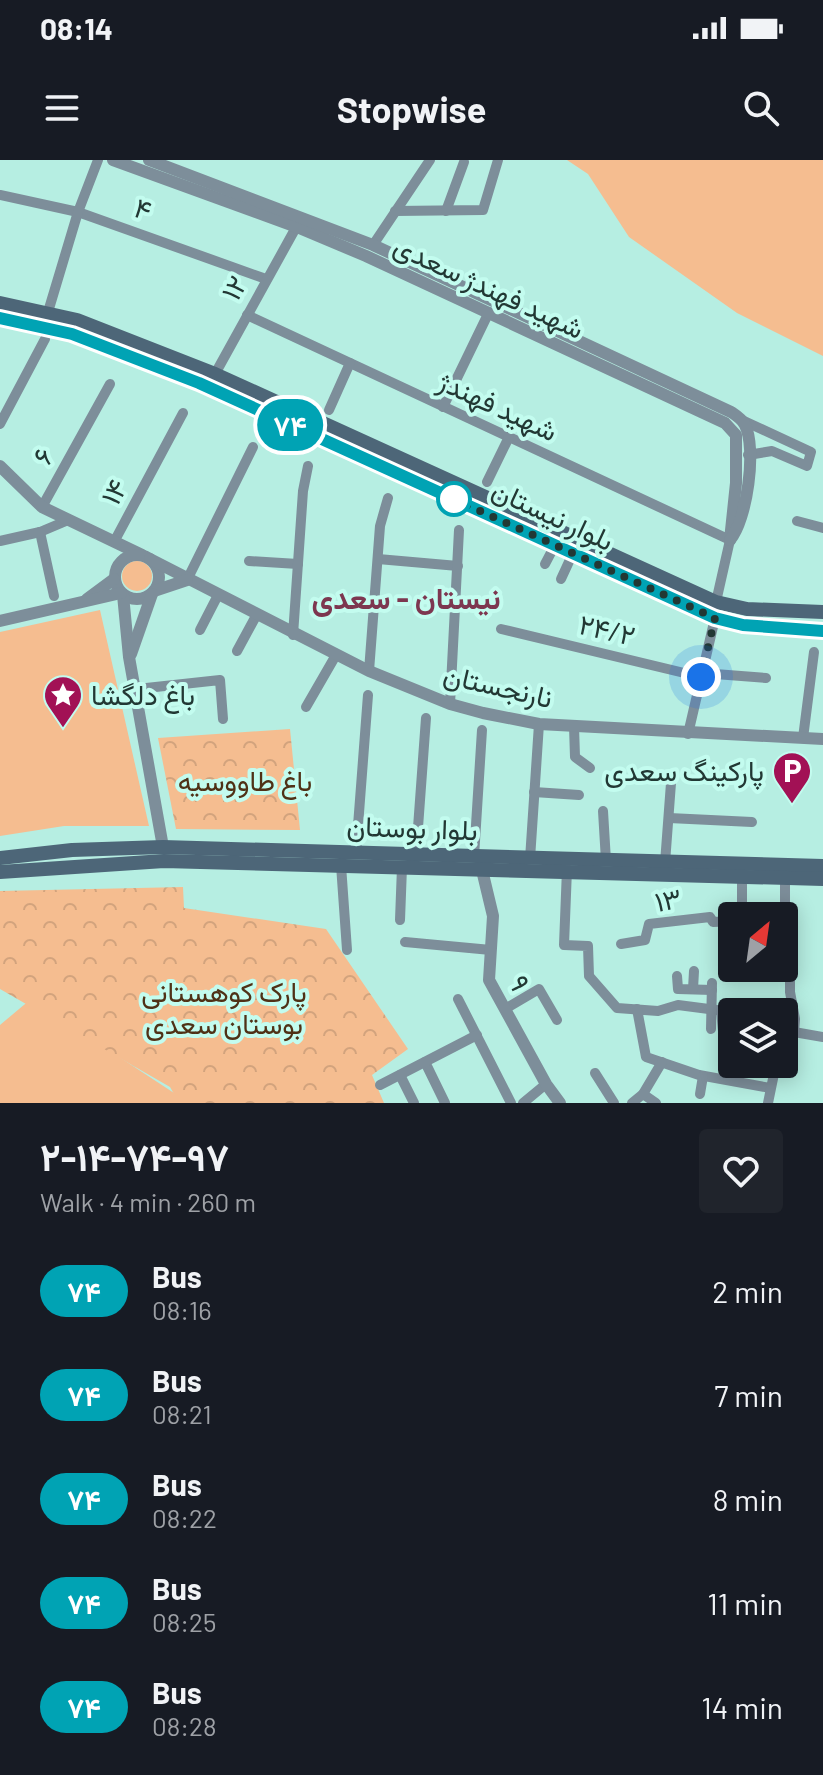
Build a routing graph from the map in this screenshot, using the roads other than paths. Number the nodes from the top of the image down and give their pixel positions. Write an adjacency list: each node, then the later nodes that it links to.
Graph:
1 (98, 160): 10 (street)
2 (113, 160): 11 (street, شهید فهندژ سعدی)
3 (149, 160): 11 (street, شهید فهندژ سعدی)
4 (430, 160): 8 (street)
5 (498, 160): 9 (street)
6 (464, 162): 9 (street)
7 (0, 195): 10 (street, ۴)
8 (395, 211): 9 (street); 12 (street)
9 (446, 211)
10 (78, 212): 13 (street, ۴); 15 (street)
11 (299, 221): 12 (street, شهید فهندژ سعدی); 13 (street, ۱۲); 16 (street, شهید فهندژ سعدی)
12 (373, 245): 26 (street, شهید فهندژ سعدی)
13 (266, 279): 17 (street, ۱۲)
14 (0, 303): 15 (main road, بلوار نیستان)
15 (48, 312): 21 (main road, بلوار نیستان)
16 (489, 312): 23 (street); 42 (street, شهید فهندژ سعدی)
17 (247, 315): 20 (street, شهید فهندژ); 21 (street, ۱۲)
18 (0, 318): 44 (main road, بلوار نیستان)
19 (45, 339): 27 (street)
20 (350, 363): 23 (street, شهید فهندژ); 24 (street)
21 (215, 374): 60 (main road, بلوار نیستان)
22 (110, 384): 35 (street, ۶)
23 (443, 407): 28 (street, شهید فهندژ)
24 (329, 410)
25 (183, 413): 41 (street, ۱۴)
26 (744, 421): 30 (street, شهید فهندژ سعدی); 30 (street)
27 (0, 424)
28 (509, 437): 33 (street); 42 (street, شهید فهندژ)
29 (253, 447): 55 (street)
30 (748, 455): 42 (street, شهید فهندژ سعدی)
31 (0, 466): 35 (street, نارنجستان)
32 (308, 466): 50 (street)
33 (487, 482)
34 (388, 498): 47 (street)
35 (42, 507): 36 (street, نارنجستان)
36 (66, 521): 40 (street); 41 (street, نارنجستان)
37 (797, 521): 38 (street)
38 (823, 528)
39 (459, 530): 52 (street)
40 (40, 532): 43 (street); 58 (street)
41 (111, 540): 46 (street, نارنجستان); 49 (street)
42 (730, 540): 60 (street, شهید فهندژ سعدی)
43 (0, 541)
44 (555, 545): 45 (main road, بلوار نیستان); 51 (street)
45 (573, 553): 54 (street); 64 (main road, بلوار نیستان)
46 (146, 557): 49 (street); 55 (street, نارنجستان); 56 (street)
47 (378, 559): 52 (street); 74 (street)
48 (249, 561): 50 (street)
49 (119, 564): 53 (street)
50 (298, 564): 69 (street)
51 (545, 564)
52 (458, 566): 79 (street)
53 (114, 579): 57 (street); 61 (street)
54 (561, 579)
55 (187, 580): 56 (street); 59 (street, نارنجستان)
56 (153, 593): 57 (street); 73 (street)
57 (122, 594): 61 (street); 73 (street)
58 (54, 596)
59 (217, 597): 63 (street, نارنجستان); 67 (street)
60 (716, 602): 62 (main road, بلوار نیستان)
61 (81, 603): 65 (street)
62 (823, 611)
63 (256, 616): 69 (street, نارنجستان); 70 (street)
64 (715, 618): 68 (main road, بلوار نیستان); 75 (street)
65 (0, 621)
66 (501, 629): 75 (street, ۲۴/۲)
67 (200, 630)
68 (823, 631)
69 (293, 635): 72 (street, نارنجستان)
70 (237, 651)
71 (814, 652): 87 (street)
72 (336, 655): 74 (street, نارنجستان); 80 (street)
73 (129, 657): 77 (street)
74 (369, 671): 79 (street, نارنجستان)
75 (702, 675): 76 (street, ۲۴/۲); 86 (street)
76 (766, 678)
77 (137, 689): 82 (street); 97 (street)
78 (368, 695): 96 (street)
79 (450, 704): 83 (street, نارنجستان)
80 (306, 707)
81 (426, 718): 98 (street)
82 (223, 719)
83 (539, 724): 84 (street, نارنجستان); 91 (street)
84 (574, 726): 86 (street, نارنجستان); 89 (street)
85 (482, 730): 103 (street)
86 (688, 734): 87 (street, نارنجستان)
87 (803, 738): 88 (street, نارنجستان)
88 (823, 739)
89 (590, 768)
90 (671, 783): 94 (street)
91 (534, 792): 92 (street); 101 (street)
92 (579, 795)
93 (603, 811): 102 (street)
94 (669, 818): 95 (street); 104 (street)
95 (752, 822)
96 (356, 852): 98 (main road, بلوار بوستان); 99 (main road, بلوار بوستان)
97 (164, 854): 99 (main road, بلوار بوستان); 100 (main road, بلوار بوستان); 109 (main road, بلوار بوستان)
98 (416, 855): 103 (main road, بلوار بوستان)
99 (319, 857): 105 (main road, بلوار بوستان)
100 (0, 858)
101 (530, 859): 103 (main road, بلوار بوستان); 108 (main road, بلوار بوستان)
102 (606, 861): 104 (main road, بلوار بوستان); 108 (main road, بلوار بوستان)
103 (478, 863): 107 (main road, بلوار بوستان); 108 (main road, بلوار بوستان); 119 (street, ۹)
104 (665, 863): 106 (main road, بلوار بوستان)
105 (341, 865): 107 (main road, بلوار بوستان); 118 (street)
106 (823, 866)
107 (402, 867): 114 (street)
108 (568, 867): 110 (main road, بلوار بوستان); 127 (street)
109 (0, 872)
110 (742, 877): 111 (main road, بلوار بوستان); 113 (street)
111 (785, 878): 112 (main road, بلوار بوستان); 123 (street)
112 (823, 879)
113 (742, 902)
114 (400, 920)
115 (718, 922): 117 (street, ۱۳)
116 (405, 942): 119 (street)
117 (621, 944)
118 (347, 950)
119 (491, 950): 126 (street, ۹)
120 (694, 971): 122 (street)
121 (677, 976): 122 (street)
122 (693, 989): 125 (street)
123 (791, 998)
124 (458, 999): 133 (street)
125 (718, 1003)
126 (505, 1009): 130 (street); 141 (street, ۹)
127 (637, 1009): 128 (street); 136 (street)
128 (718, 1011)
129 (718, 1016): 131 (street)
130 (557, 1020)
131 (711, 1029)
132 (798, 1033): 134 (street)
133 (477, 1035): 135 (street); 148 (street)
134 (823, 1037)
135 (425, 1062): 138 (street); 147 (street)
136 (662, 1062): 139 (street); 144 (street)
137 (595, 1073): 151 (street)
138 (400, 1075): 142 (street); 146 (street)
139 (703, 1076): 143 (street); 145 (street)
140 (772, 1078): 143 (street)
141 (546, 1084): 149 (street); 150 (street, ۹)
142 (380, 1085)
143 (770, 1088): 154 (street)
144 (643, 1094): 152 (street); 153 (street)
145 (700, 1094)
146 (414, 1103)
147 (445, 1103)
148 (511, 1103)
149 (523, 1103)
150 (560, 1103)
151 (614, 1103)
152 (632, 1103)
153 (656, 1103)
154 (768, 1103)

